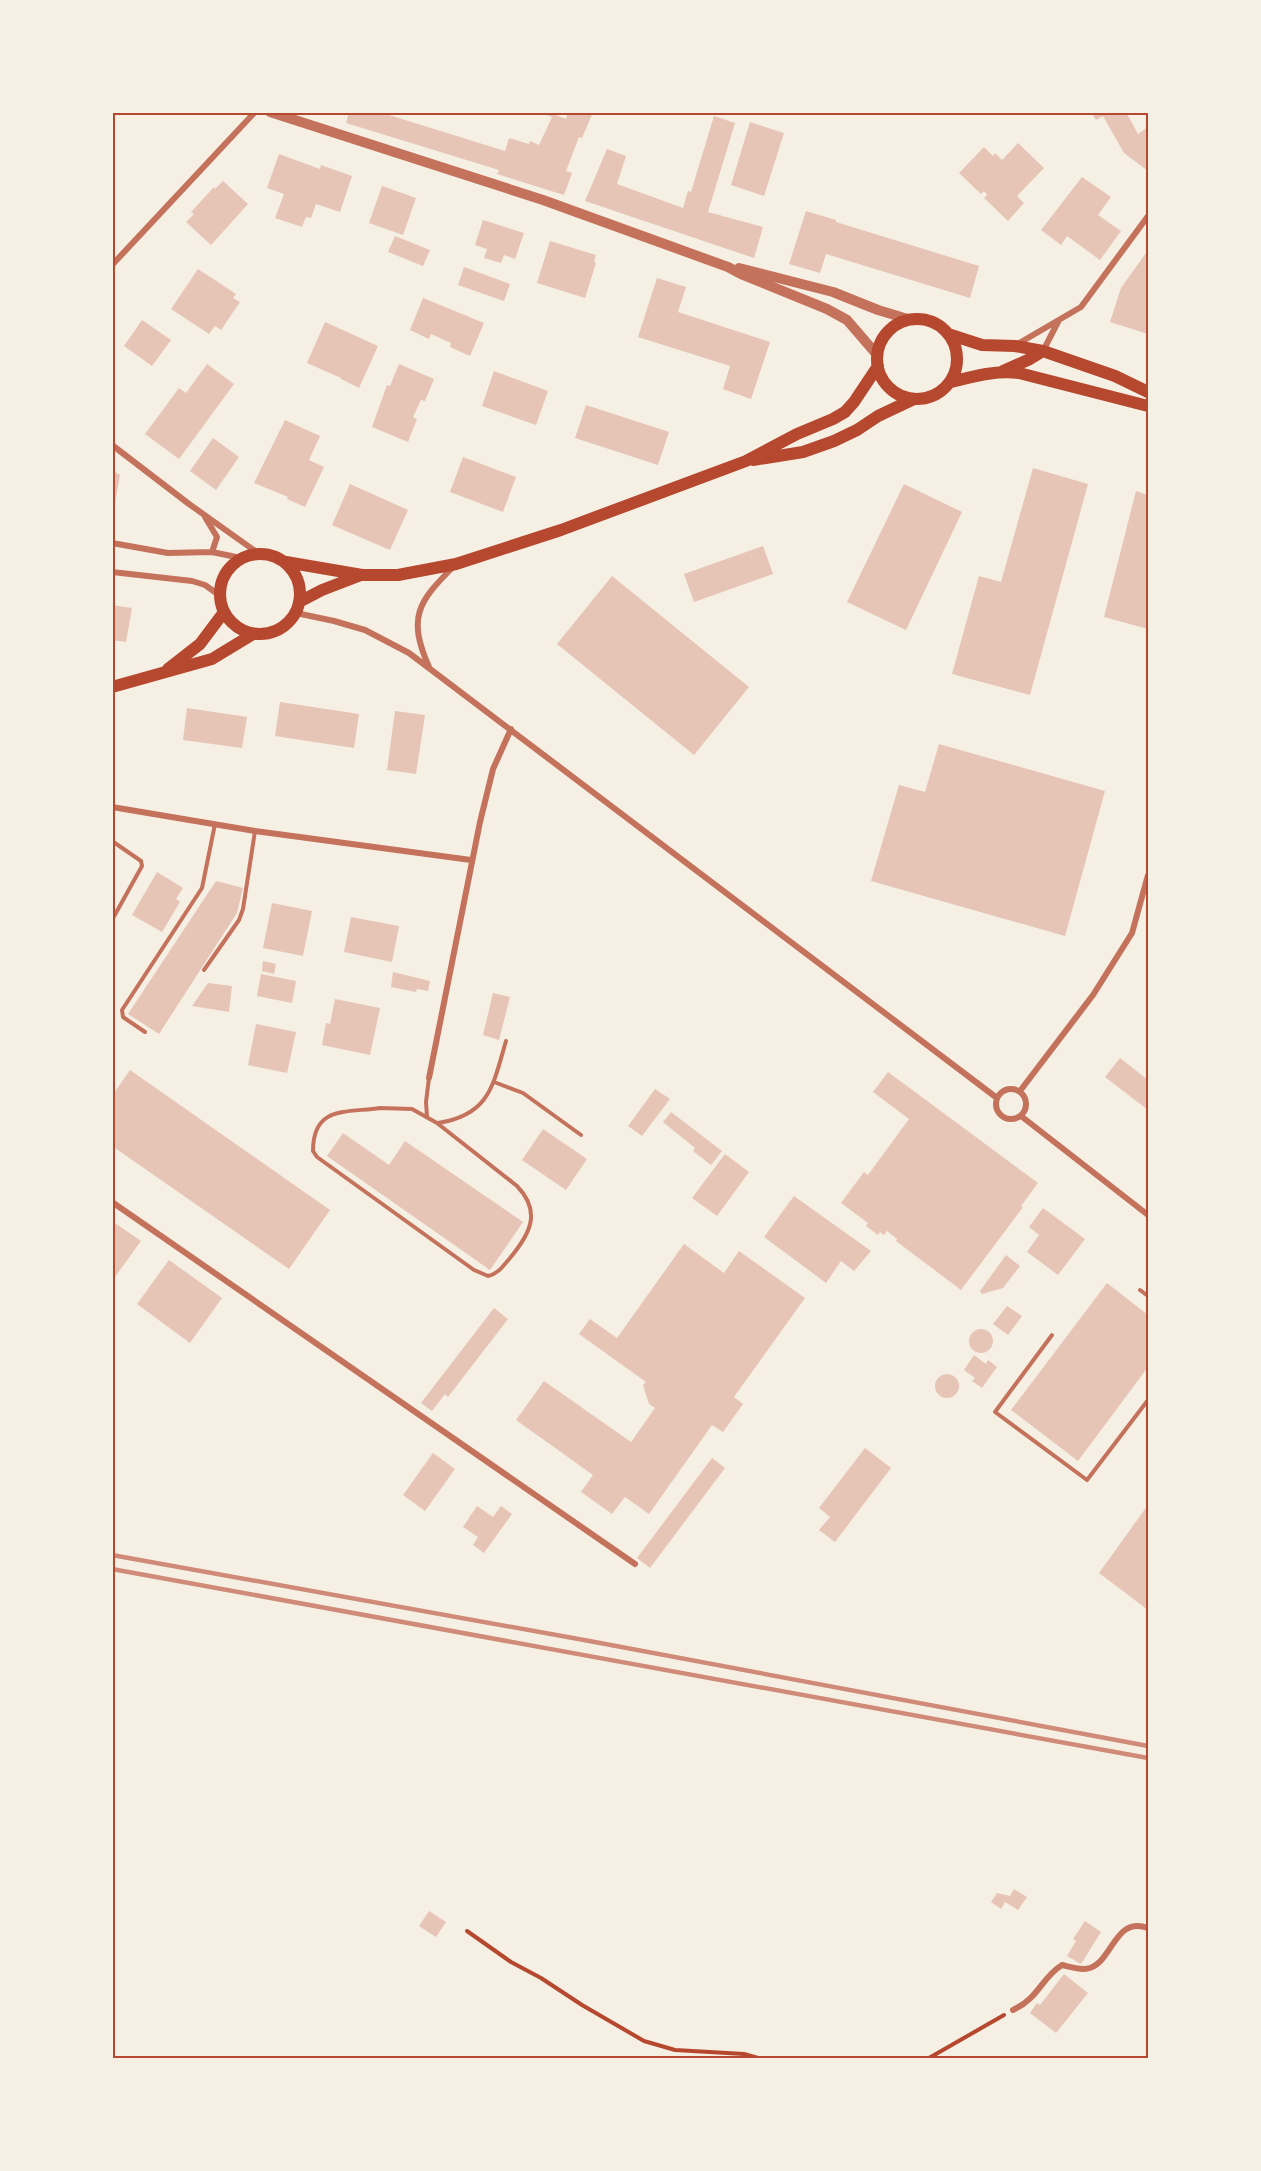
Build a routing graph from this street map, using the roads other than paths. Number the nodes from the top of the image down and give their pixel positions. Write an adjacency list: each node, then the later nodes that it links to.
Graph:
1 (255, 112): 4 (street)
2 (270, 112): 5 (street)
3 (1149, 216): 7 (street)
4 (112, 265)
5 (728, 267): 6 (street); 11 (street)
6 (911, 320): 8 (main road); 11 (main road)
7 (1060, 320): 9 (street); 10 (street)
8 (948, 334): 9 (main road); 13 (main road)
9 (1015, 346): 10 (main road)
10 (1043, 351): 12 (main road); 14 (main road)
11 (878, 361): 15 (main road); 18 (main road)
12 (1002, 371): 13 (main road); 16 (main road)
13 (950, 382): 15 (main road)
14 (1149, 392)
15 (914, 399): 18 (main road)
16 (1149, 406)
17 (112, 445): 19 (street)
18 (746, 461): 25 (main road)
19 (203, 514): 21 (street); 22 (street)
20 (112, 543): 21 (street)
21 (212, 552): 23 (street)
22 (258, 553): 23 (main road); 24 (main road)
23 (241, 558): 28 (main road)
24 (286, 562): 27 (main road); 29 (main road)
25 (456, 564): 27 (main road); 32 (street)
26 (112, 572): 28 (street)
27 (362, 575): 29 (main road)
28 (219, 595): 30 (main road)
29 (297, 607): 31 (main road); 32 (street)
30 (224, 612): 31 (main road); 33 (main road)
31 (253, 634): 33 (main road)
32 (430, 667): 35 (street)
33 (164, 671): 34 (main road)
34 (112, 687)
35 (511, 729): 40 (street); 49 (street)
36 (112, 807): 37 (street)
37 (215, 824): 38 (street); 44 (lane)
38 (255, 831): 40 (street); 43 (lane)
39 (112, 840): 42 (lane)
40 (471, 860): 46 (street)
41 (1149, 875): 48 (street)
42 (112, 920)
43 (204, 970)
44 (145, 1032)
45 (506, 1041): 47 (lane)
46 (429, 1078): 51 (lane)
47 (494, 1082): 52 (lane); 53 (lane)
48 (1020, 1091): 49 (street); 50 (street)
49 (997, 1098): 50 (street)
50 (1021, 1116): 55 (street)
51 (427, 1118): 52 (lane); 52 (lane)
52 (437, 1123)
53 (581, 1135)
54 (112, 1202): 60 (street)
55 (1149, 1215)
56 (1140, 1290): 57 (lane)
57 (1149, 1296)
58 (1052, 1335): 59 (lane)
59 (1149, 1400)
60 (635, 1564)
61 (1149, 1928): 62 (street)
62 (1013, 2010)

